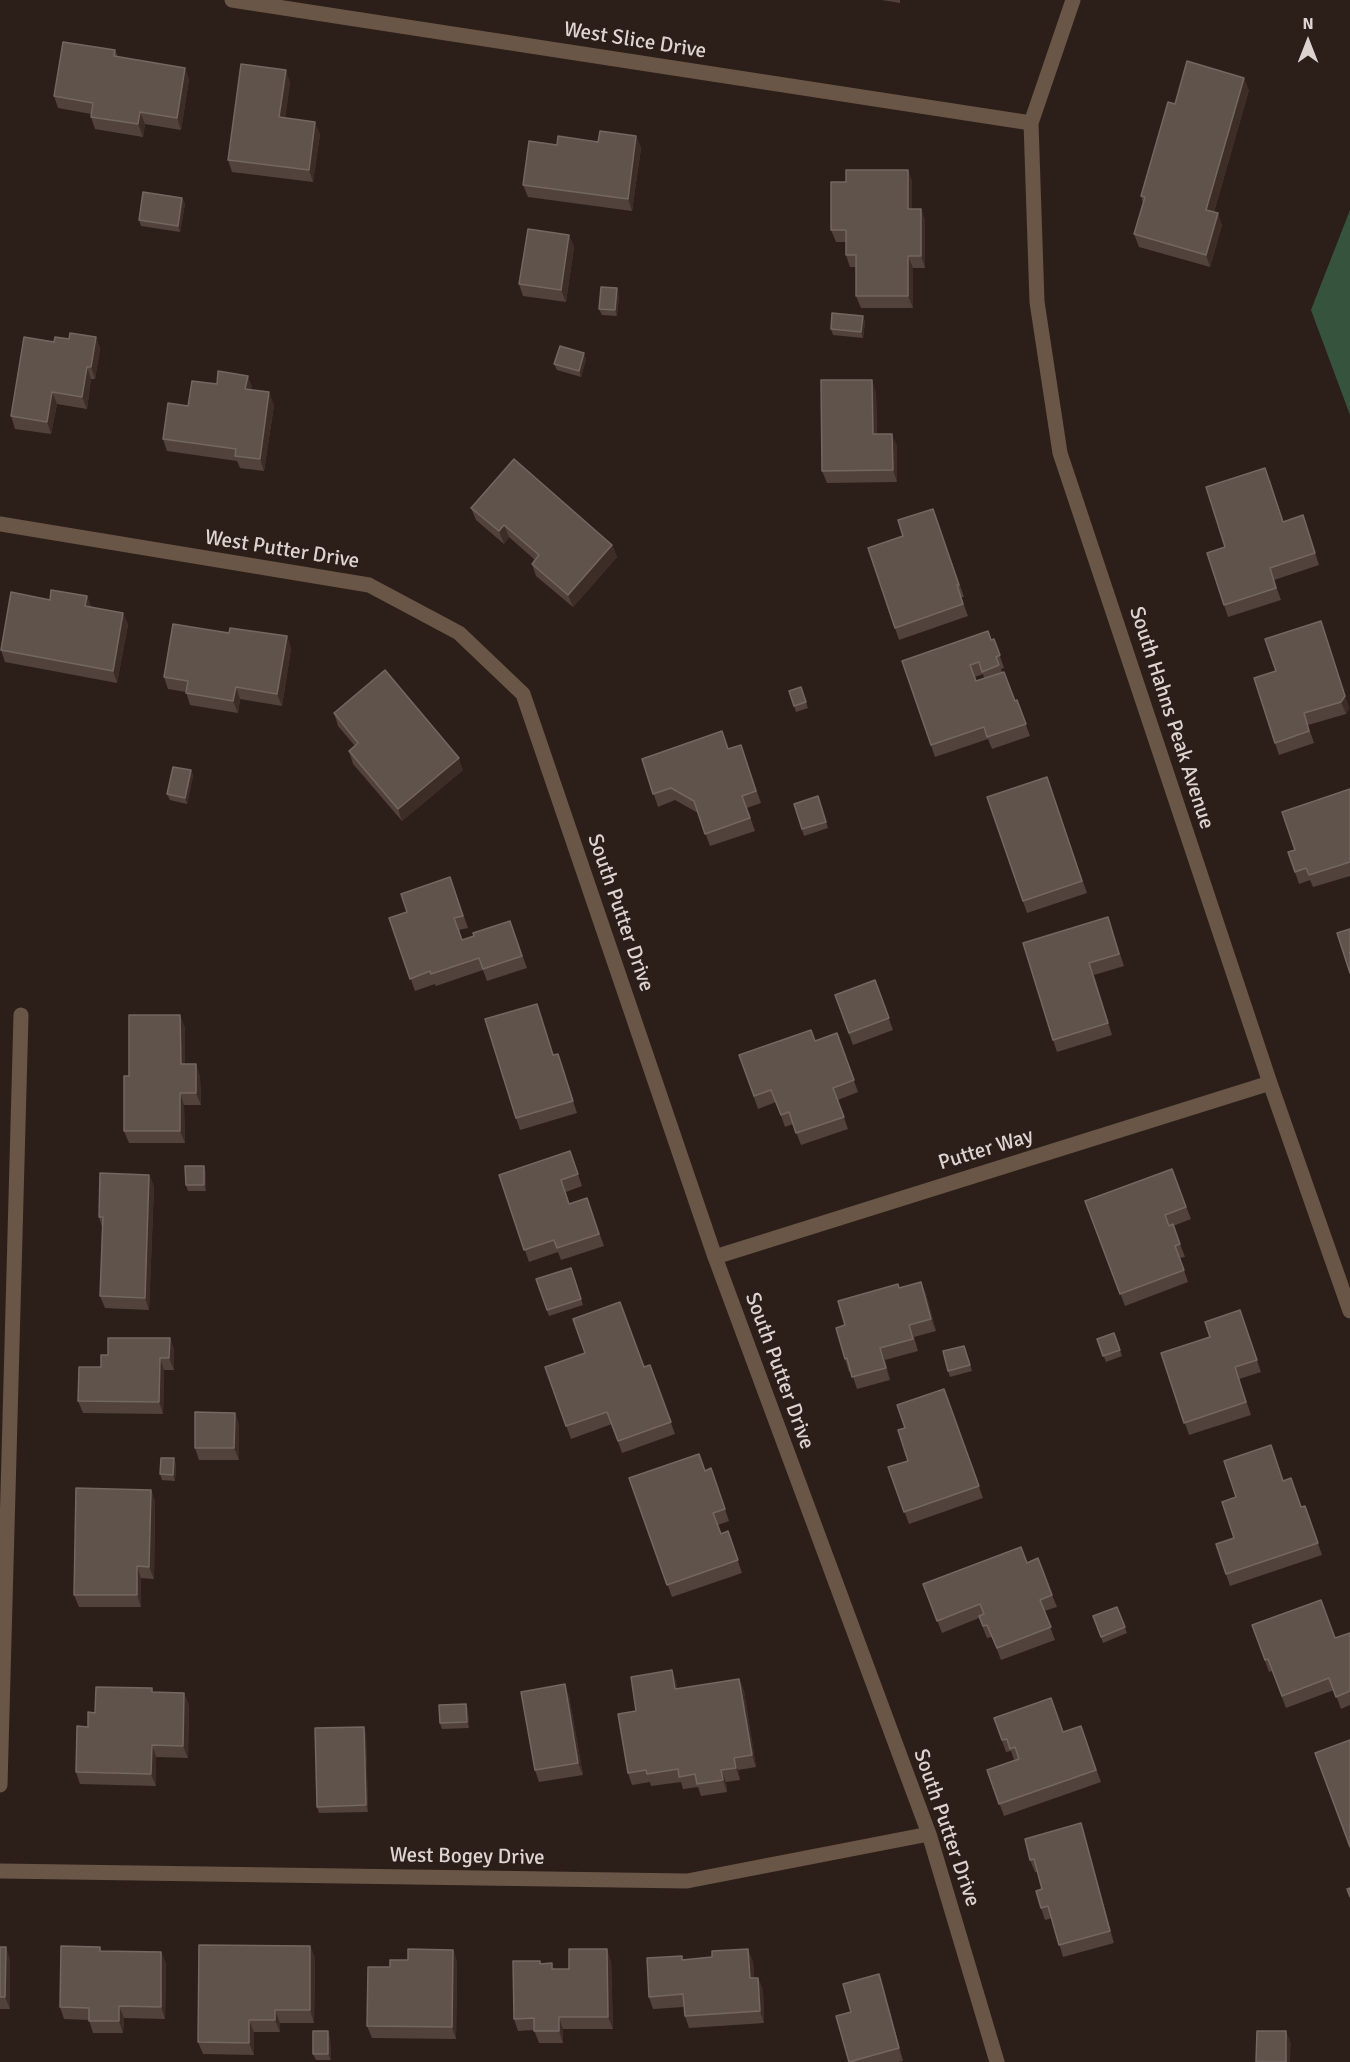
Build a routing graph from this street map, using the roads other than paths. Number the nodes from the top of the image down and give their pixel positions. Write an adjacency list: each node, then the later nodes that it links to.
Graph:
1 (232, 0): 3 (street, West Slice Drive)
2 (1072, 0): 3 (street)
3 (1031, 123): 7 (street, South Hahns Peak Avenue)
4 (0, 524): 5 (street, West Putter Drive)
5 (523, 694): 8 (street, South Putter Drive)
6 (21, 1015): 10 (street)
7 (1270, 1083): 8 (street, Putter Way); 9 (street, South Hahns Peak Avenue)
8 (715, 1257): 11 (street, South Putter Drive)
9 (1350, 1311)
10 (0, 1785)
11 (929, 1834): 12 (street, West Bogey Drive); 13 (street, South Putter Drive)
12 (0, 1871)
13 (997, 2062)

